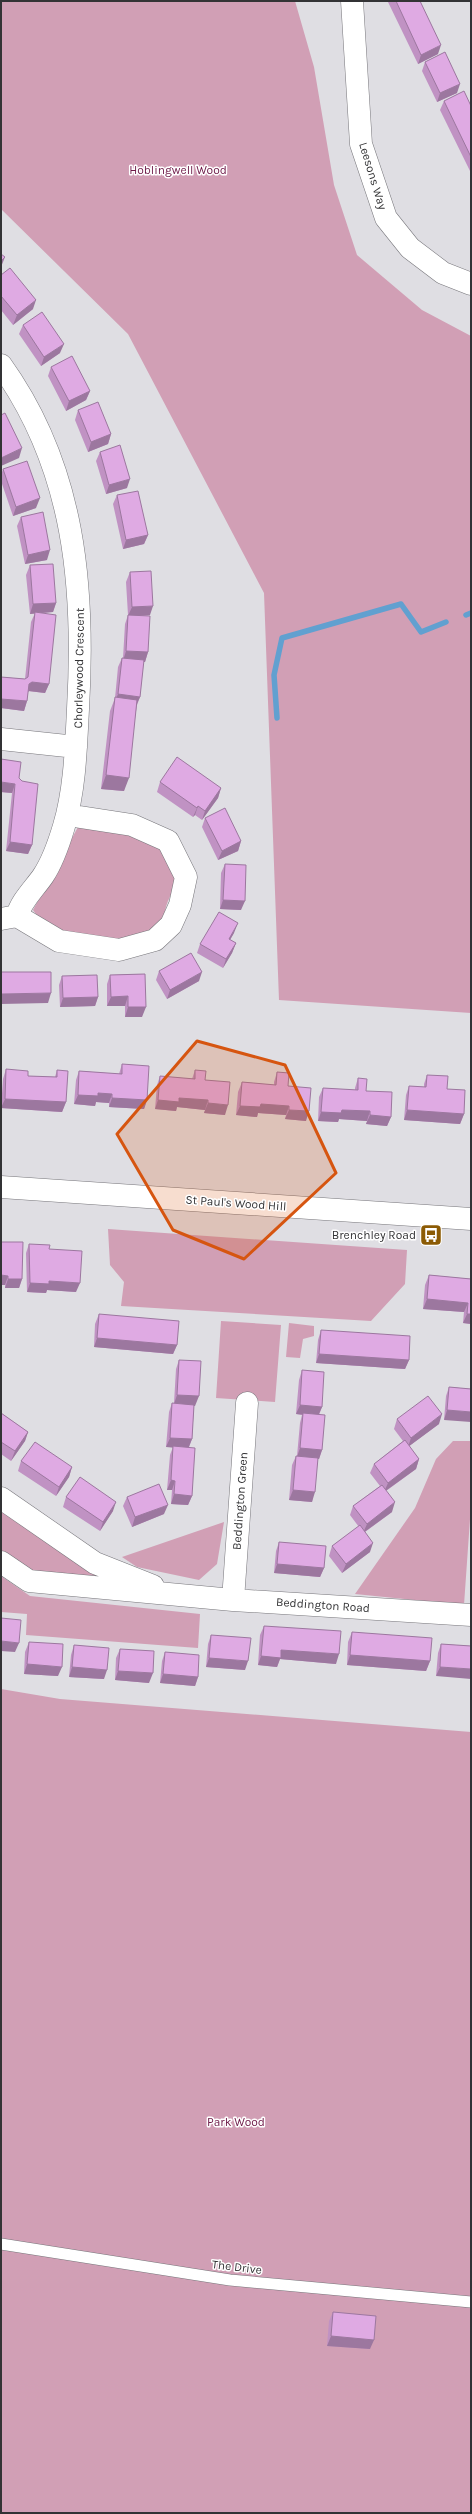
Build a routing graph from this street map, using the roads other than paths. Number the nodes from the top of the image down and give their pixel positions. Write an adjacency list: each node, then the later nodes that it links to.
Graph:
1 (352, 1): 2 (street, Leesons Way)
2 (471, 284)
3 (1, 365): 5 (street, Chorleywood Crescent)
4 (1, 739): 5 (street)
5 (76, 746): 6 (street, Chorleywood Crescent)
6 (67, 815): 7 (street, Chorleywood Crescent); 7 (street)
7 (9, 918)
8 (1, 1187): 9 (street, St Paul's Wood Hill)
9 (471, 1219)
10 (247, 1403): 14 (street, Beddington Green)
11 (1, 1498): 13 (street, Beddington Road)
12 (1, 1562): 13 (street, Beddington Road)
13 (174, 1595): 14 (street, Beddington Road)
14 (233, 1600): 15 (street, Beddington Road)
15 (471, 1615)
16 (1, 2244): 17 (lane, The Drive)
17 (471, 2302)

